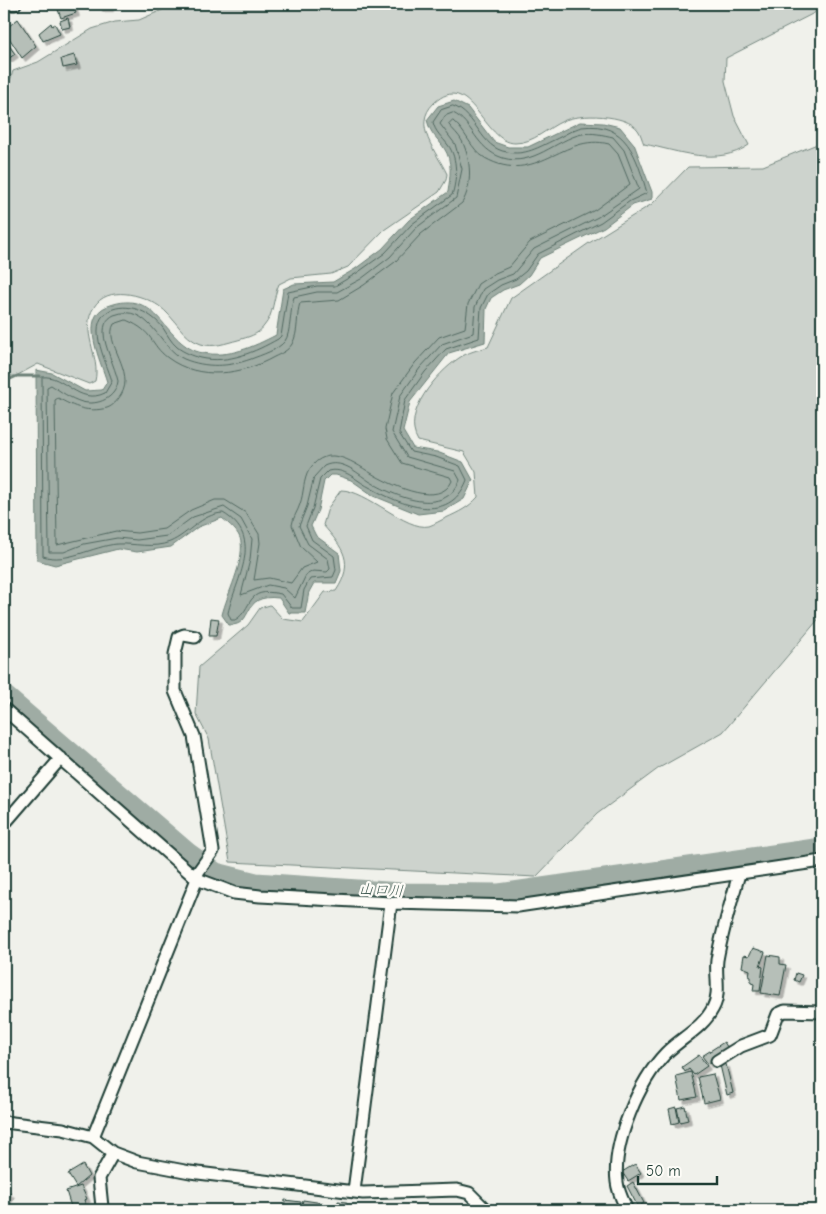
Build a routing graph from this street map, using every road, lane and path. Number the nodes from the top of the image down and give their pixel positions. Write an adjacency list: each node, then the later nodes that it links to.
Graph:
1 (4, 4): 2 (street)
2 (15, 4)
3 (196, 637): 9 (street)
4 (4, 710): 5 (street)
5 (61, 758): 6 (street); 9 (street)
6 (4, 824)
7 (822, 861): 8 (street)
8 (738, 874): 10 (street); 19 (street)
9 (197, 876): 10 (street); 14 (street)
10 (391, 903): 16 (street)
11 (822, 1012): 12 (street)
12 (717, 1061)
13 (4, 1122): 14 (street)
14 (93, 1137): 15 (street)
15 (113, 1153): 16 (street); 17 (street)
16 (354, 1192): 18 (street)
17 (102, 1207)
18 (486, 1210)
19 (627, 1210)

